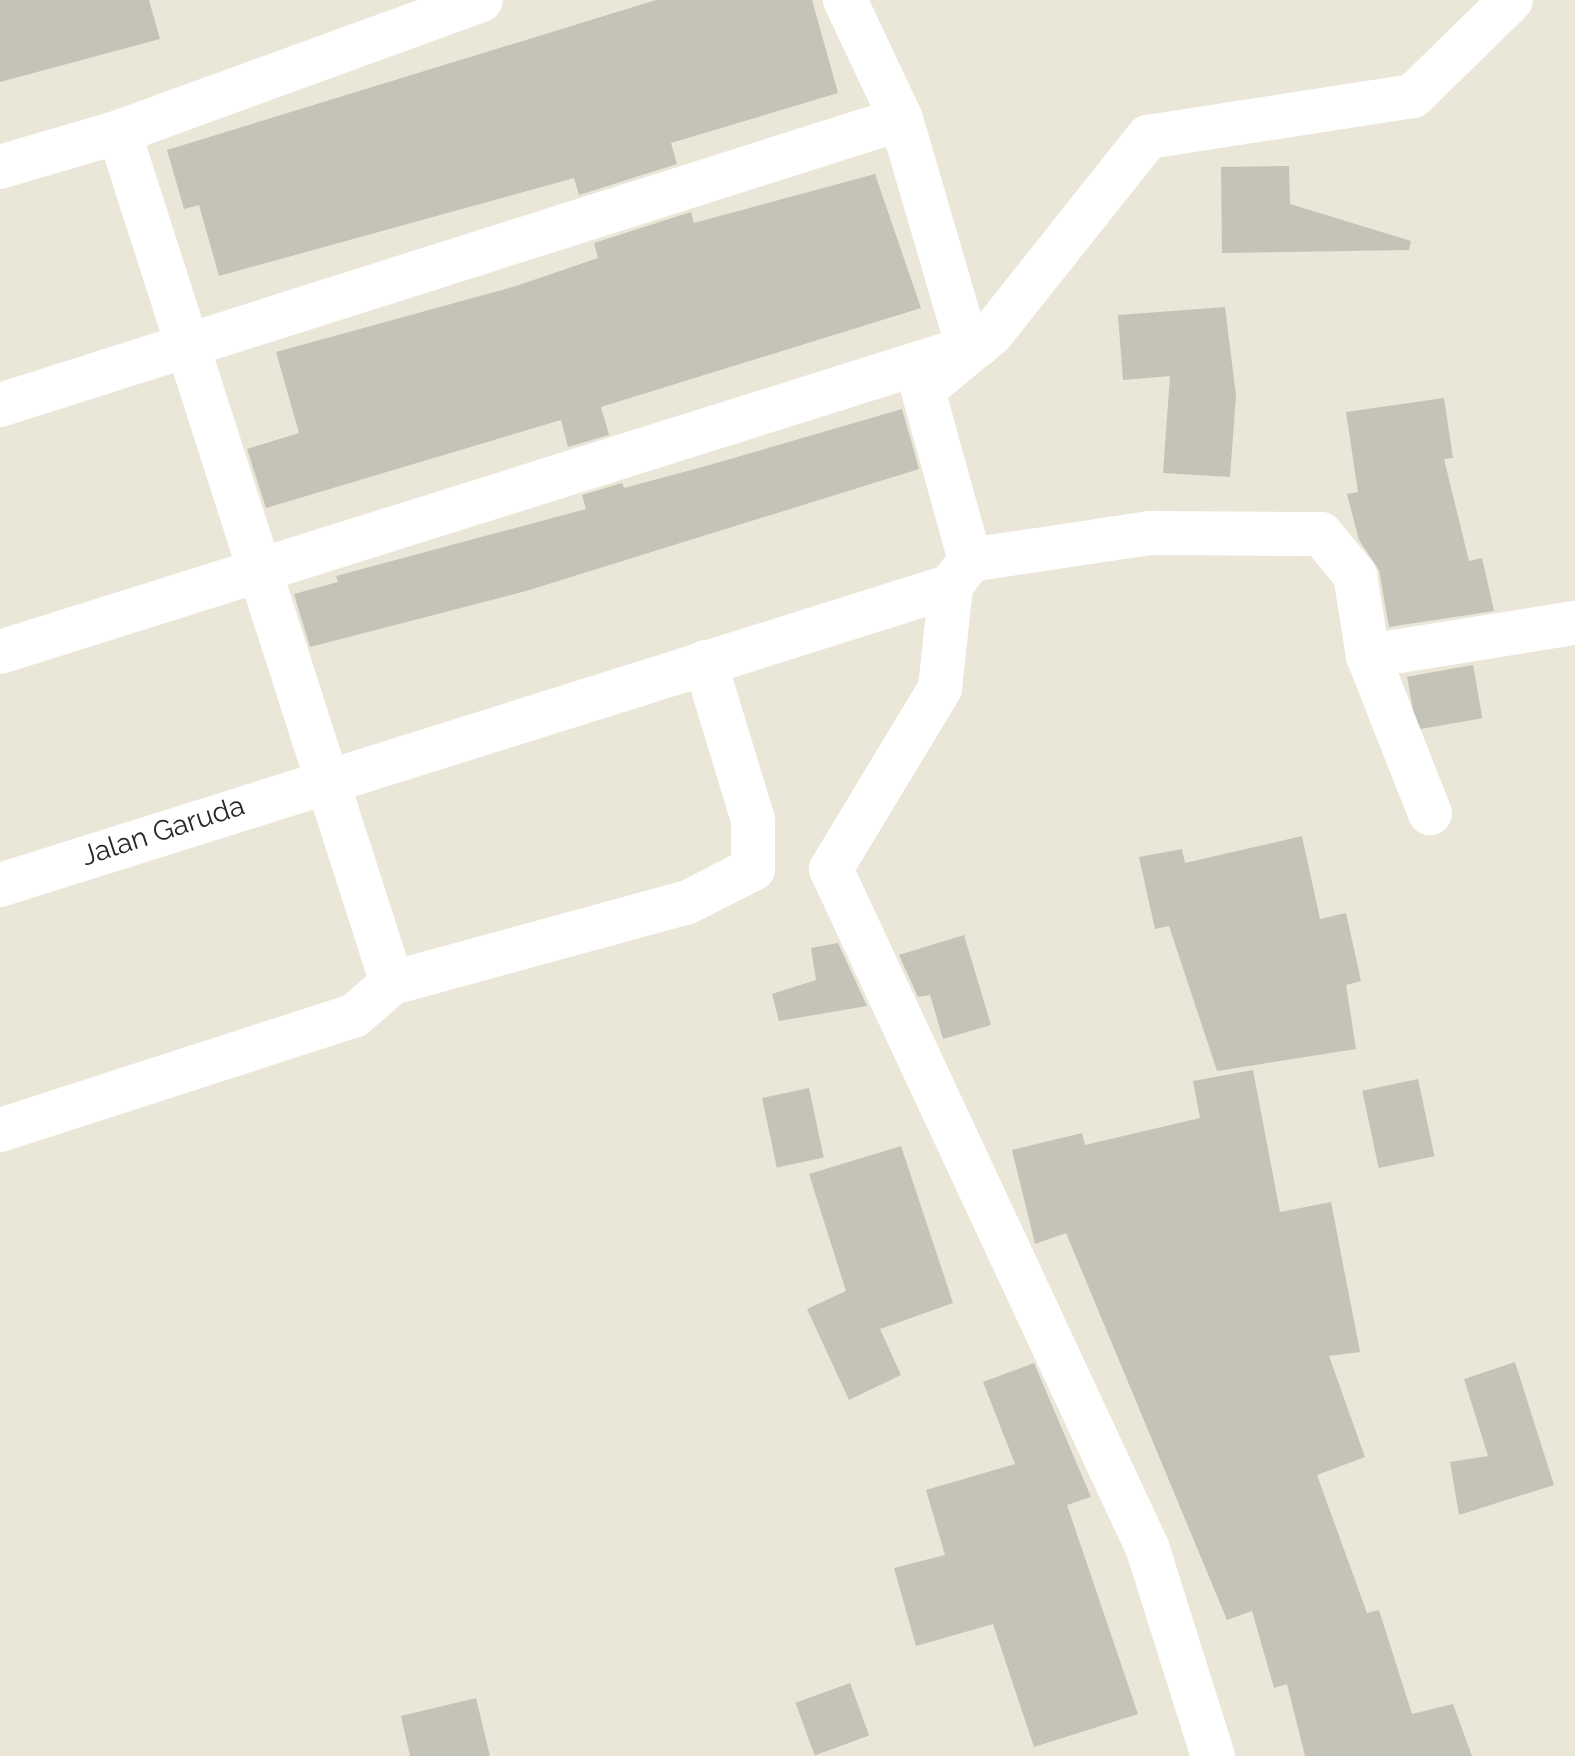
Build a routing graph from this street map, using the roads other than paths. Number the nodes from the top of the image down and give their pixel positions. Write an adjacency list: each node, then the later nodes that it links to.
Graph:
1 (481, 0): 5 (street)
2 (845, 0): 4 (street)
3 (1511, 0): 7 (street)
4 (901, 119): 7 (street); 8 (street)
5 (119, 132): 6 (street); 8 (street)
6 (0, 167)
7 (973, 345): 10 (street); 11 (street)
8 (189, 349): 9 (street); 10 (street)
9 (0, 405)
10 (260, 573): 13 (street); 16 (street)
11 (960, 573): 14 (street, Jalan Garuda); 15 (street, Jalan Garuda); 21 (street)
12 (1575, 623): 14 (street)
13 (0, 652)
14 (1368, 656): 17 (street, Jalan Garuda)
15 (705, 662): 16 (street, Jalan Garuda); 19 (street)
16 (326, 777): 18 (street, Jalan Garuda); 19 (street)
17 (1430, 813)
18 (0, 885)
19 (392, 983): 20 (street)
20 (0, 1130)
21 (1213, 1756)

